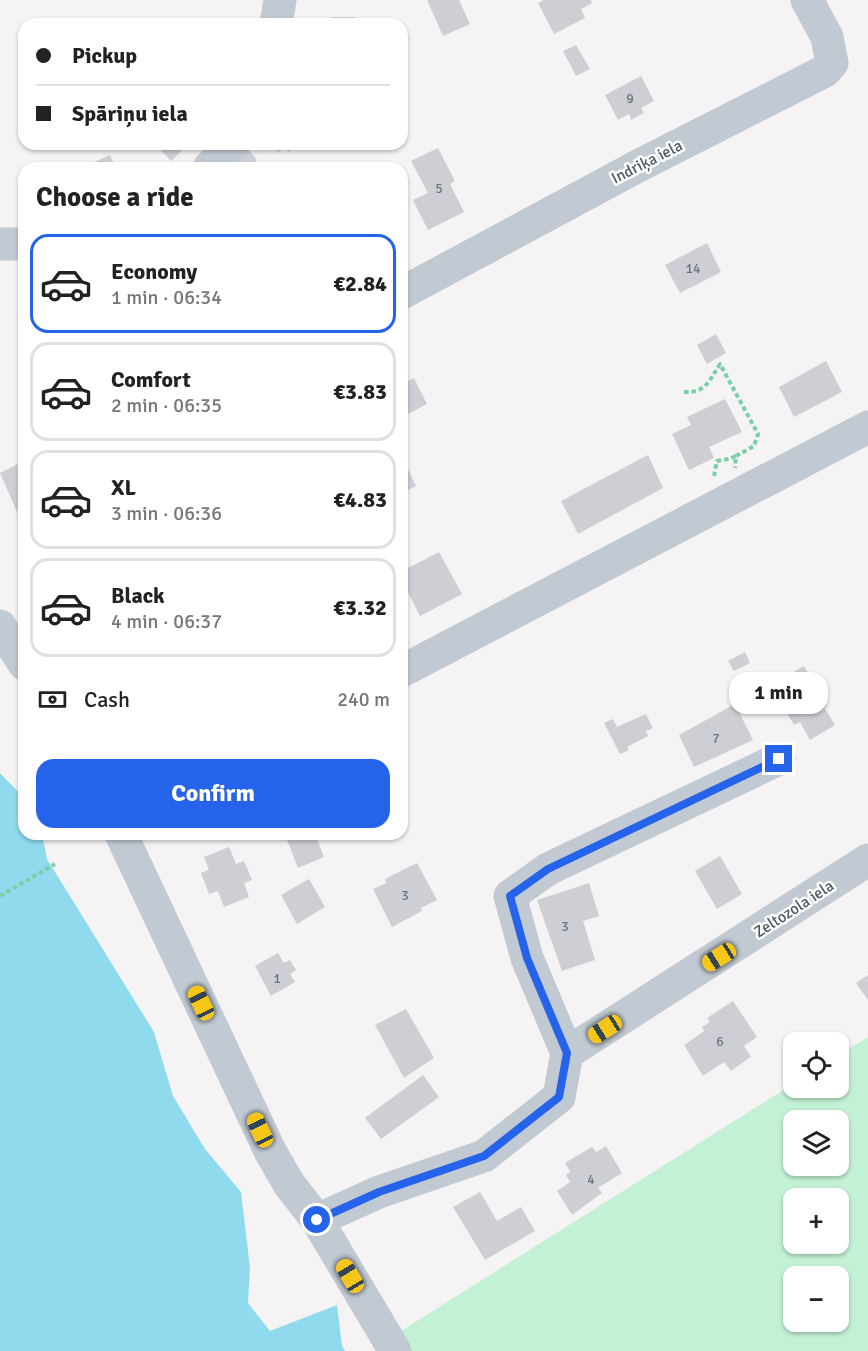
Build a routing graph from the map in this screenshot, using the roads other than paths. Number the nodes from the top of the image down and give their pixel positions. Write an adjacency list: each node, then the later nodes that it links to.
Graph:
1 (280, 0): 3 (street)
2 (807, 0): 8 (street, Indriķa iela)
3 (277, 18)
4 (226, 150): 5 (street)
5 (215, 162)
6 (0, 244): 7 (street)
7 (18, 244)
8 (408, 290)
9 (868, 427): 12 (street)
10 (0, 626): 11 (street)
11 (18, 654)
12 (408, 668)
13 (779, 759): 16 (street)
14 (125, 840): 17 (street)
15 (868, 860): 16 (street, Zeltozola iela)
16 (567, 1053): 17 (street)
17 (317, 1220): 18 (street)
18 (395, 1351)

